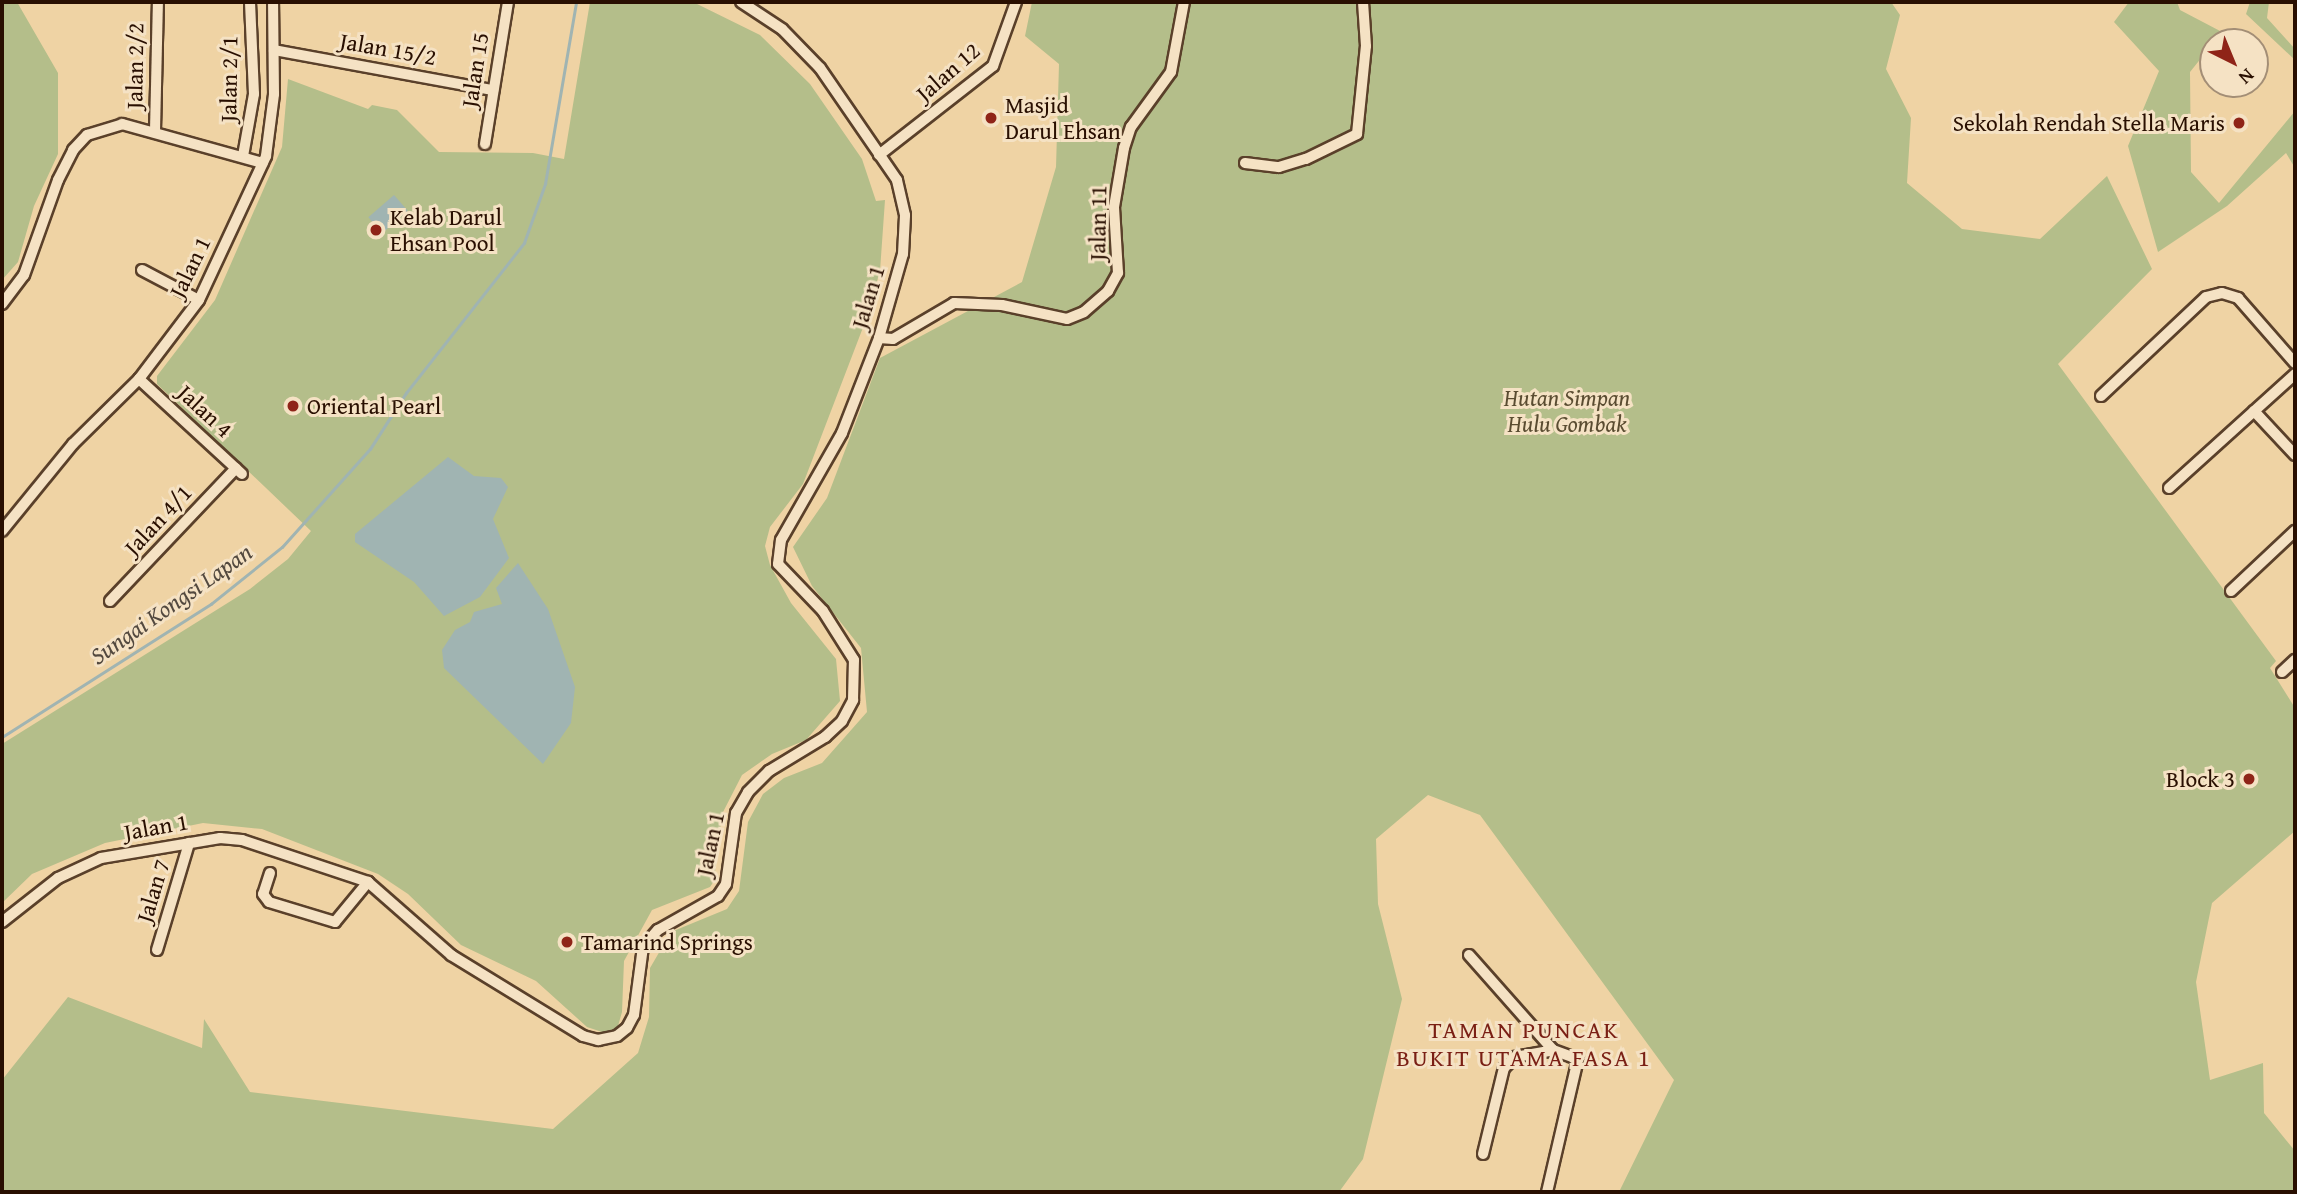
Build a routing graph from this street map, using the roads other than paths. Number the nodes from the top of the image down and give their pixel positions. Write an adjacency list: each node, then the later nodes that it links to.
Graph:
1 (158, 2): 11 (street, Jalan 2/2)
2 (250, 2): 14 (street, Jalan 2/1)
3 (273, 2): 9 (street, Jalan 1)
4 (508, 2): 10 (street, Jalan 15)
5 (741, 2): 13 (street, Jalan 1)
6 (1016, 2): 13 (street, Jalan 12)
7 (1184, 2): 20 (street, Jalan 11)
8 (1363, 2): 16 (street)
9 (274, 50): 10 (street, Jalan 15/2); 15 (street, Jalan 1)
10 (493, 90): 12 (street, Jalan 15)
11 (155, 131): 14 (street); 19 (street)
12 (485, 145)
13 (878, 155): 20 (street, Jalan 1)
14 (243, 156): 15 (street)
15 (263, 163): 18 (street, Jalan 1)
16 (1245, 163)
17 (142, 270): 18 (street)
18 (199, 300): 23 (street, Jalan 1)
19 (2, 304)
20 (879, 338): 37 (street, Jalan 1)
21 (2295, 363): 24 (street)
22 (2295, 374): 25 (street)
23 (139, 379): 27 (street, Jalan 4); 29 (street, Jalan 1)
24 (2101, 396)
25 (2254, 411): 26 (street); 28 (street)
26 (2295, 454)
27 (239, 471): 32 (street, Jalan 4/1)
28 (2169, 488)
29 (2, 531)
30 (2295, 531): 31 (street)
31 (2231, 591)
32 (110, 601)
33 (2295, 660): 34 (street)
34 (2282, 672)
35 (189, 843): 37 (street, Jalan 1); 38 (street, Jalan 1); 39 (street, Jalan 7)
36 (270, 873): 37 (street)
37 (368, 882)
38 (2, 922)
39 (157, 950)
40 (1469, 955): 41 (street)
41 (1553, 1051): 42 (street); 43 (street)
42 (1483, 1154)
43 (1547, 1192)

